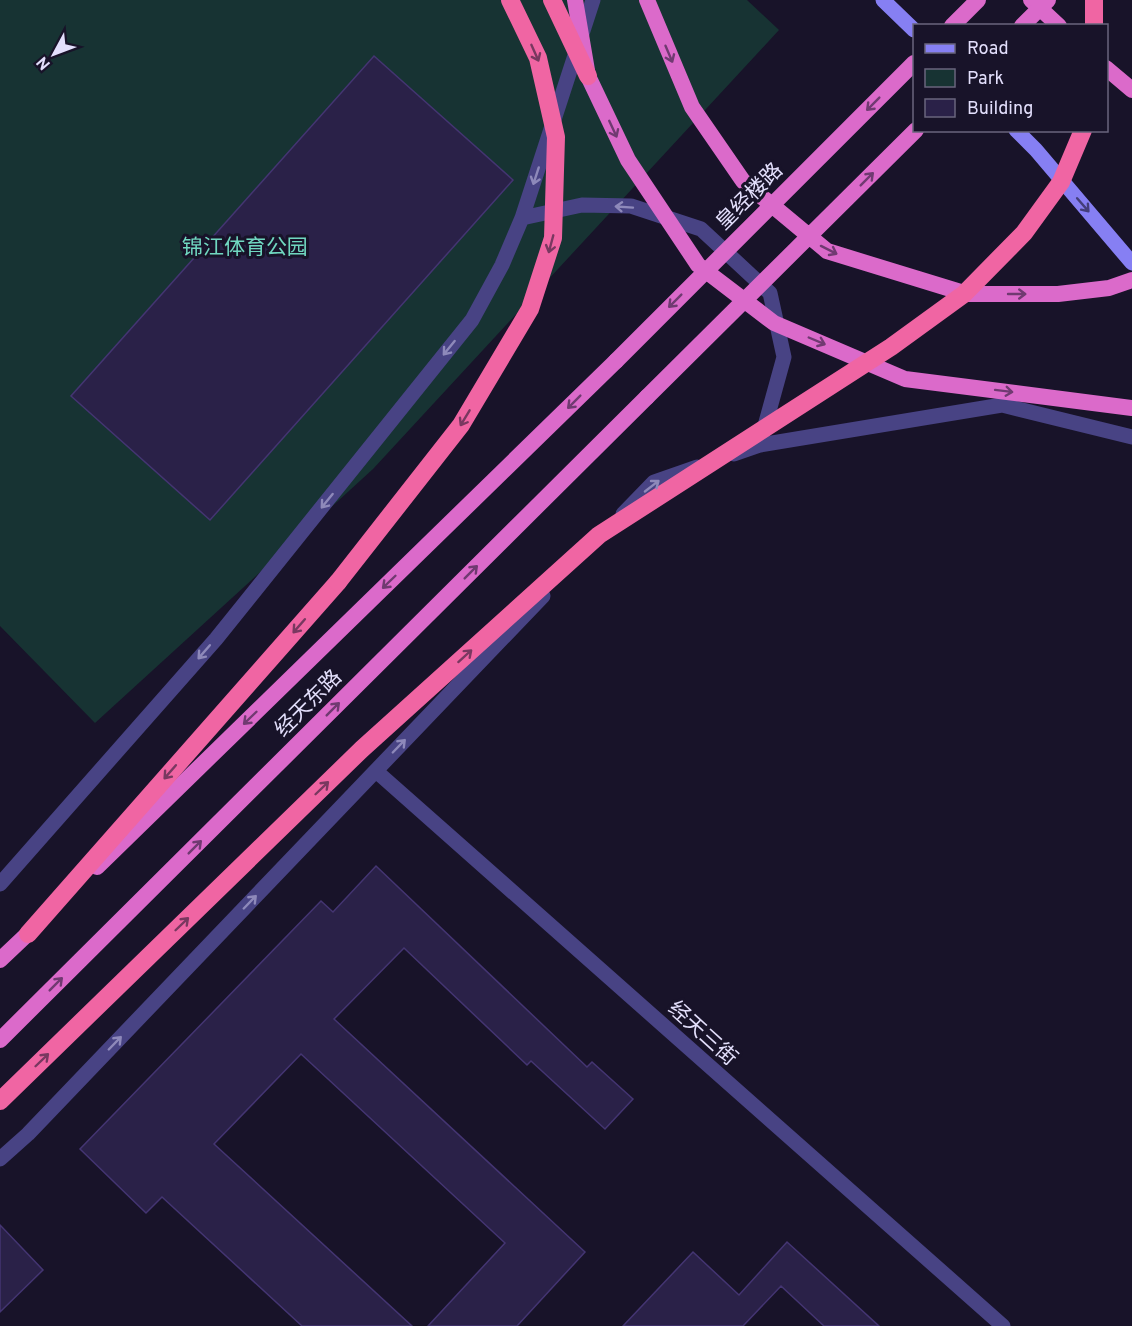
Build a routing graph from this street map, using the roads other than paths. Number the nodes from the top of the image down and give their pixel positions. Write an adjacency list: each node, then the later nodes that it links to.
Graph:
1 (510, 0): 32 (highway, one-way to 32, bridge)
2 (552, 0): 18 (highway, bridge)
3 (575, 0): 18 (highway, bridge)
4 (593, 0): 23 (street, one-way to 23)
5 (646, 0): 25 (highway, one-way to 25, bridge)
6 (883, 0): 15 (main road)
7 (978, 0): 11 (highway)
8 (1031, 0): 13 (highway)
9 (1047, 0): 12 (highway, bridge)
10 (1094, 0): 14 (highway)
11 (954, 24)
12 (1024, 24)
13 (1057, 24)
14 (1094, 24)
15 (913, 28)
16 (913, 65): 26 (highway, 皇经楼路, one-way to 26, bridge)
17 (1108, 69): 19 (highway)
18 (588, 76): 27 (highway, one-way to 27, bridge)
19 (1132, 90)
20 (914, 132): 34 (highway, 经天东路, one-way to 20, bridge)
21 (1018, 132): 24 (main road, one-way to 24)
22 (1082, 132): 35 (highway, one-way to 22, bridge)
23 (522, 218): 29 (street, one-way to 23); 31 (street, one-way to 31)
24 (1132, 263)
25 (1132, 280)
26 (616, 361): 32 (highway, 经天东路, one-way to 32)
27 (1132, 408)
28 (1132, 437): 29 (street)
29 (760, 445): 30 (street, one-way to 29)
30 (376, 771): 36 (street, one-way to 30); 37 (street, 经天三街)
31 (0, 884)
32 (28, 934): 33 (highway, 经天东路)
33 (0, 960)
34 (0, 1040)
35 (0, 1101)
36 (0, 1159)
37 (1003, 1326)

